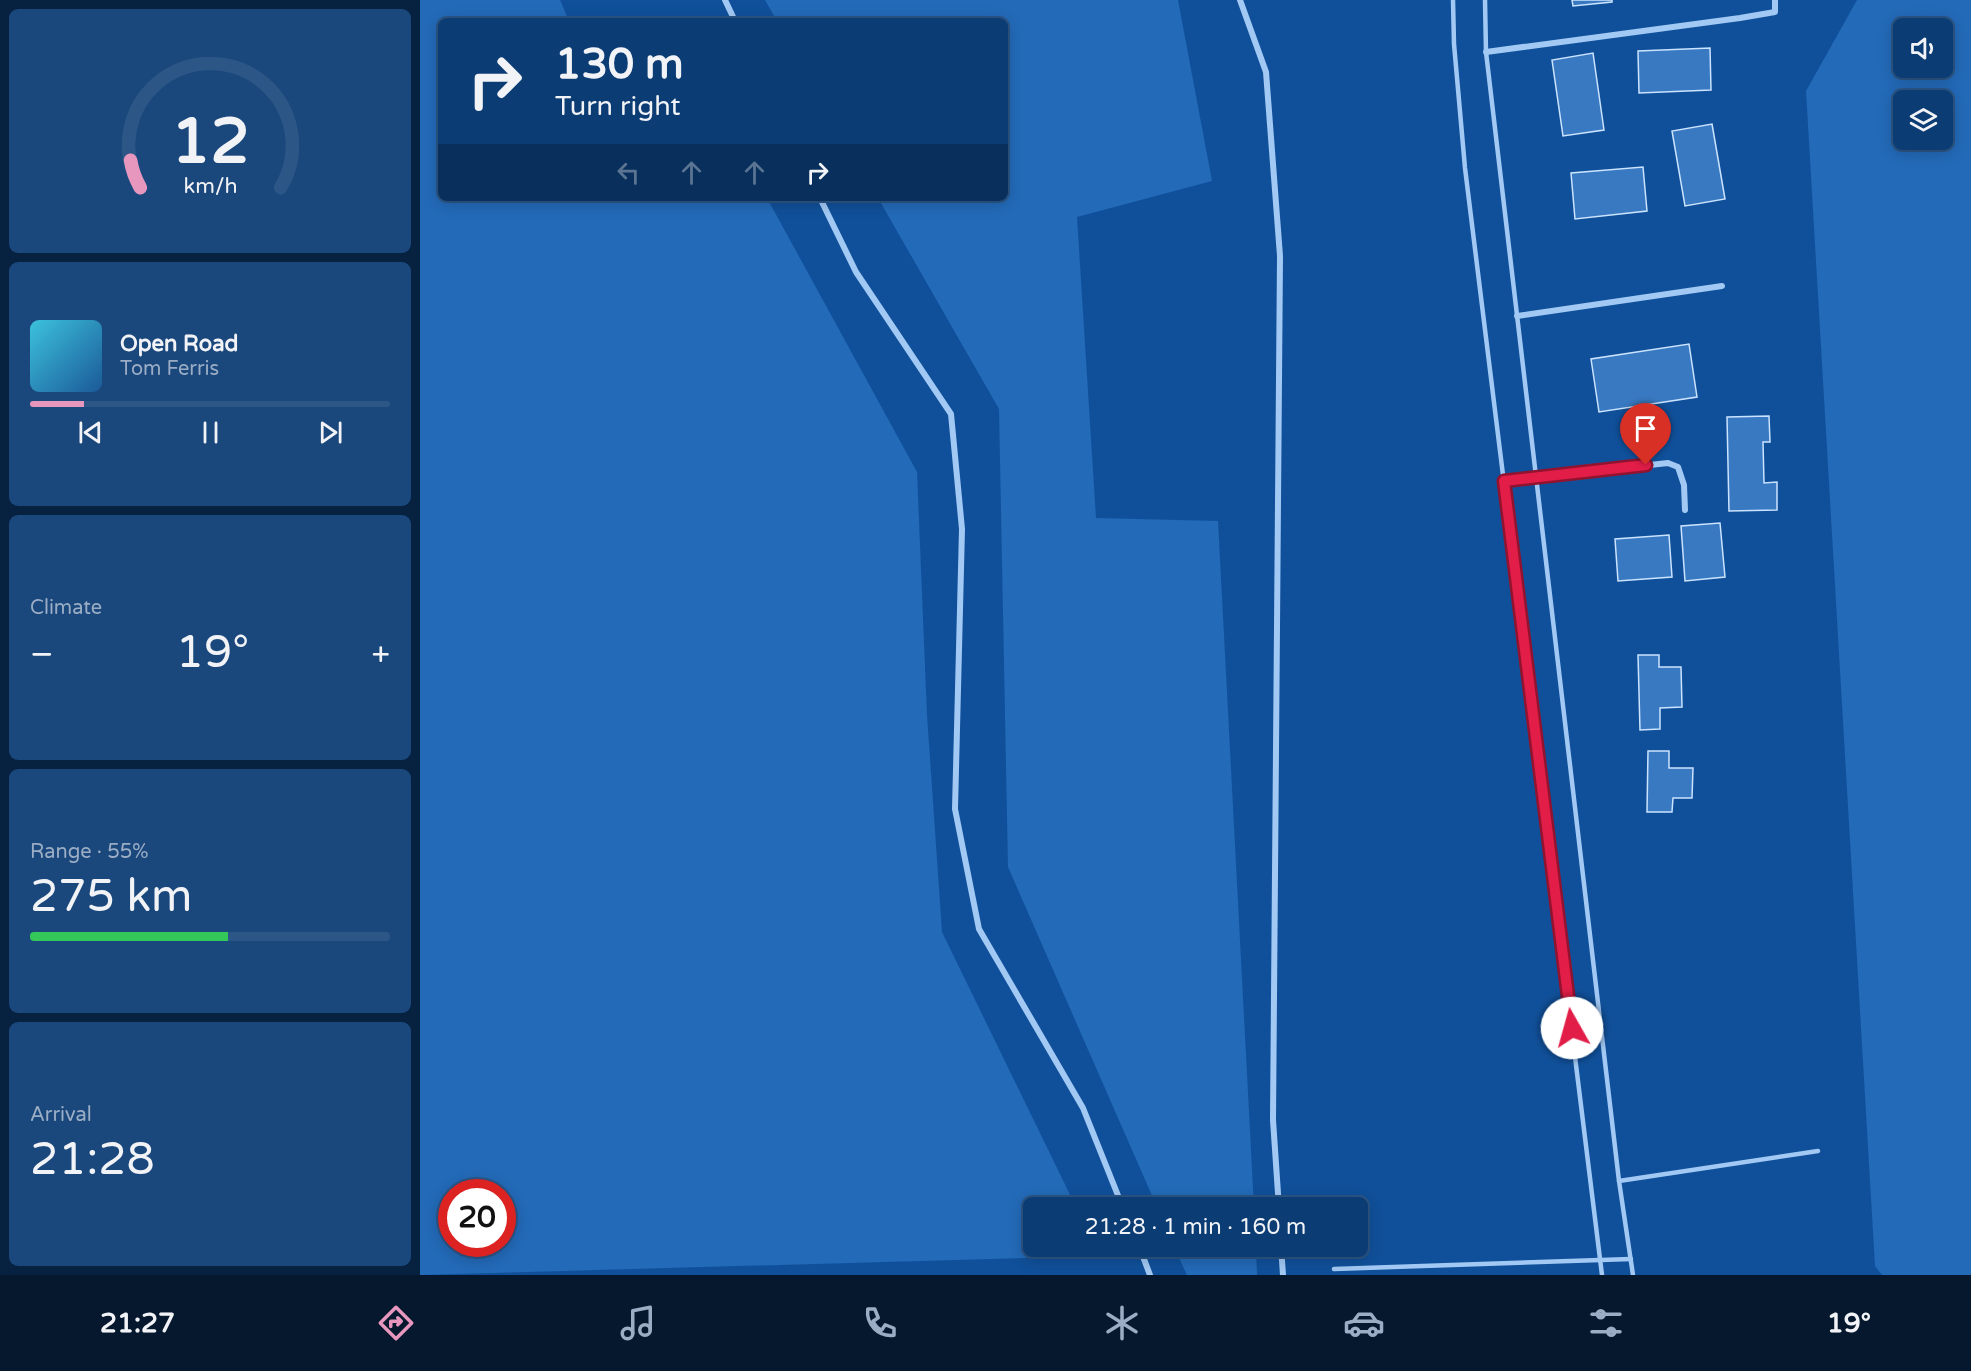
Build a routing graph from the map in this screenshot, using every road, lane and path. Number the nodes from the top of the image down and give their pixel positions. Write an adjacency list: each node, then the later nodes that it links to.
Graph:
1 (725, 0): 6 (street)
2 (1240, 0): 17 (street)
3 (1453, 0): 12 (lane)
4 (1485, 0): 7 (lane)
5 (1775, 0): 7 (street)
6 (734, 18)
7 (1486, 52): 10 (lane)
8 (821, 201): 16 (street)
9 (1722, 285): 10 (street)
10 (1517, 316): 11 (lane)
11 (1536, 478): 12 (street); 13 (street); 15 (lane)
12 (1504, 481): 21 (lane)
13 (1684, 510)
14 (1818, 1151): 15 (lane)
15 (1619, 1181): 20 (lane)
16 (1119, 1197)
17 (1278, 1197)
18 (1143, 1257): 23 (street)
19 (1282, 1257): 24 (street)
20 (1631, 1259): 21 (lane); 26 (lane)
21 (1600, 1260): 22 (lane); 25 (lane)
22 (1334, 1269)
23 (1150, 1275)
24 (1283, 1275)
25 (1602, 1275)
26 (1633, 1275)

